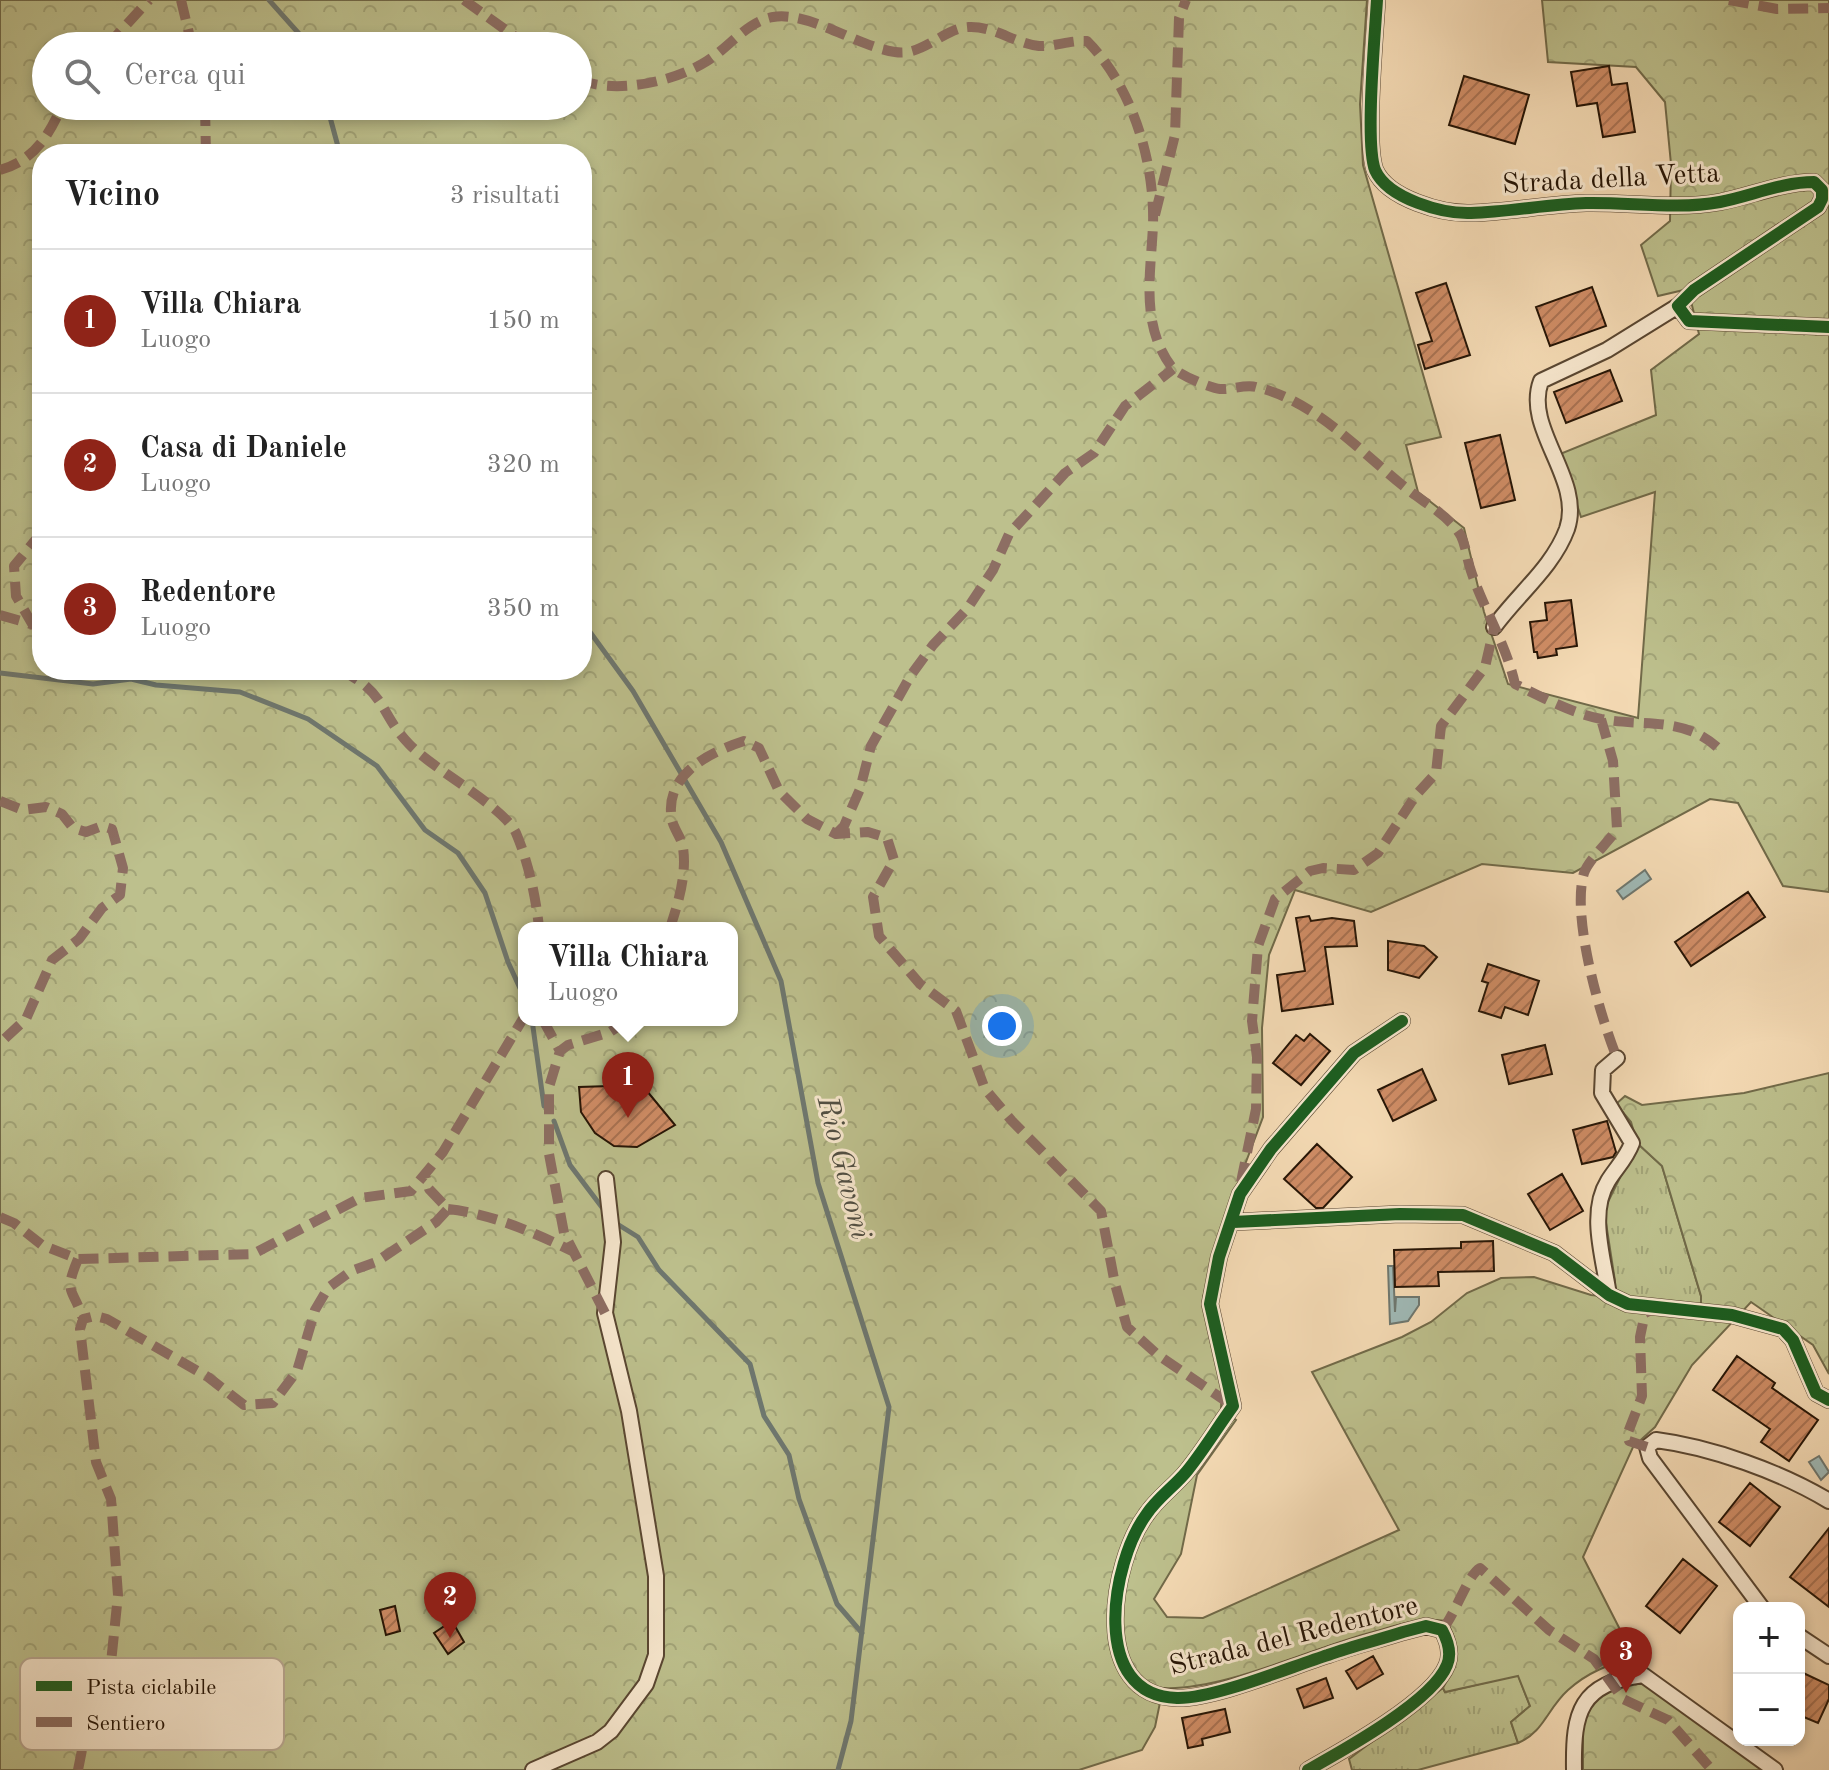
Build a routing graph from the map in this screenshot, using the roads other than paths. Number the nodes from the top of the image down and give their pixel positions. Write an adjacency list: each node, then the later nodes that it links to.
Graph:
1 (1377, 0): 2 (street, Strada della Vetta)
2 (1678, 306): 3 (street); 4 (street, Strada della Vetta)
3 (1829, 327)
4 (1494, 627)
5 (1402, 1021): 8 (street)
6 (1617, 1058): 9 (street)
7 (606, 1179): 15 (street)
8 (1233, 1222): 9 (street); 16 (street, Strada del Redentore)
9 (1609, 1295): 10 (street)
10 (1829, 1400)
11 (1829, 1501): 12 (street)
12 (1758, 1602)
13 (1805, 1640): 14 (street)
14 (1829, 1656)
15 (533, 1770)
16 (1308, 1770)
17 (1574, 1770): 18 (street)
18 (1775, 1770)

